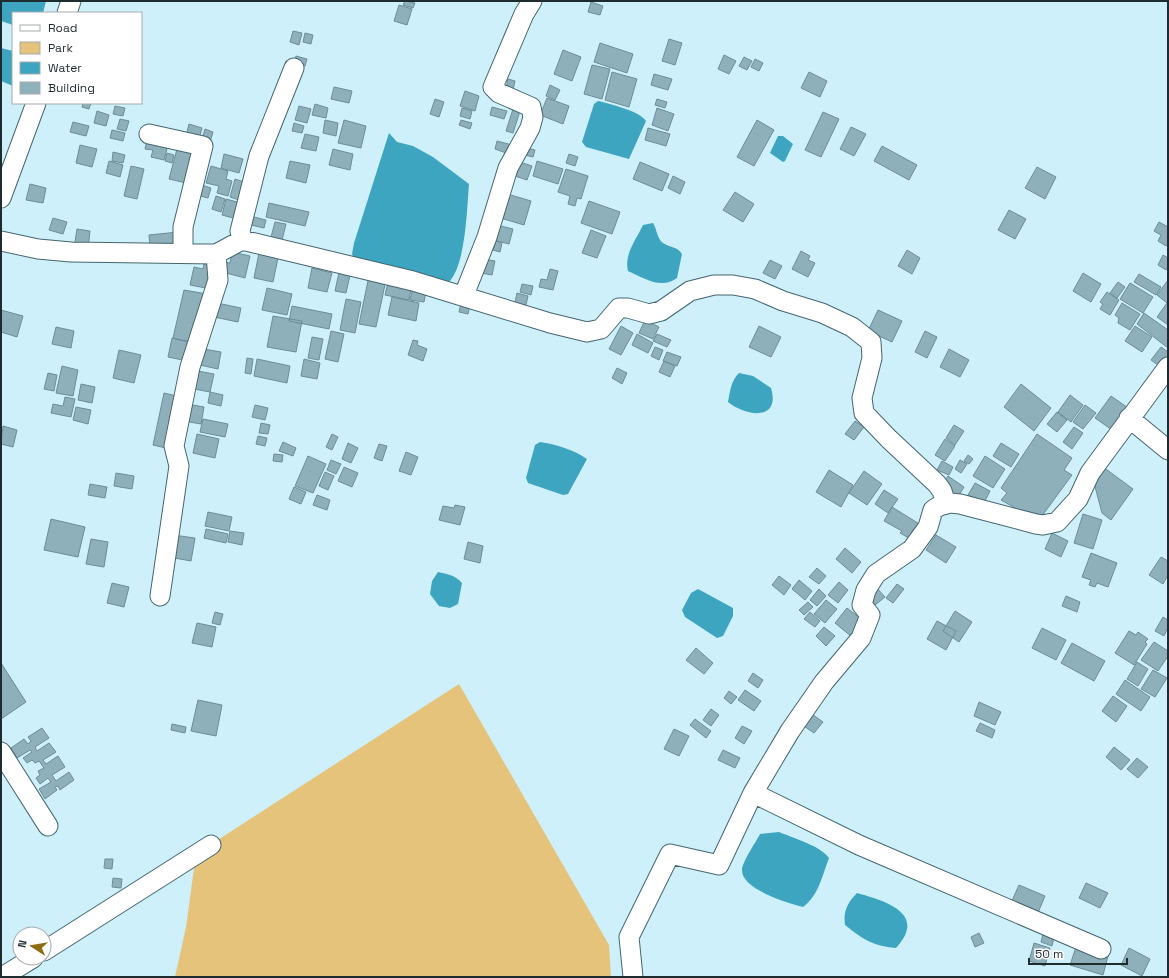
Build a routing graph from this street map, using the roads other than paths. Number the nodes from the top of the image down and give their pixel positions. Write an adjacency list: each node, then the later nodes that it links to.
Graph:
1 (71, 1): 3 (street)
2 (532, 1): 12 (street)
3 (67, 12)
4 (294, 68): 8 (street)
5 (36, 104): 7 (street)
6 (149, 134): 10 (street)
7 (1, 198)
8 (242, 240): 11 (street); 12 (street)
9 (1, 241): 10 (street)
10 (183, 253): 11 (street)
11 (216, 254): 17 (street)
12 (464, 295): 16 (street)
13 (1168, 367): 14 (street)
14 (1129, 418): 15 (street); 16 (street)
15 (1168, 450)
16 (946, 504): 19 (street)
17 (160, 596)
18 (1, 752): 20 (street)
19 (753, 793): 23 (street); 26 (street)
20 (48, 826)
21 (211, 845): 22 (street)
22 (52, 946)
23 (1101, 949)
24 (20, 966): 25 (street)
25 (2, 977)
26 (633, 977)

